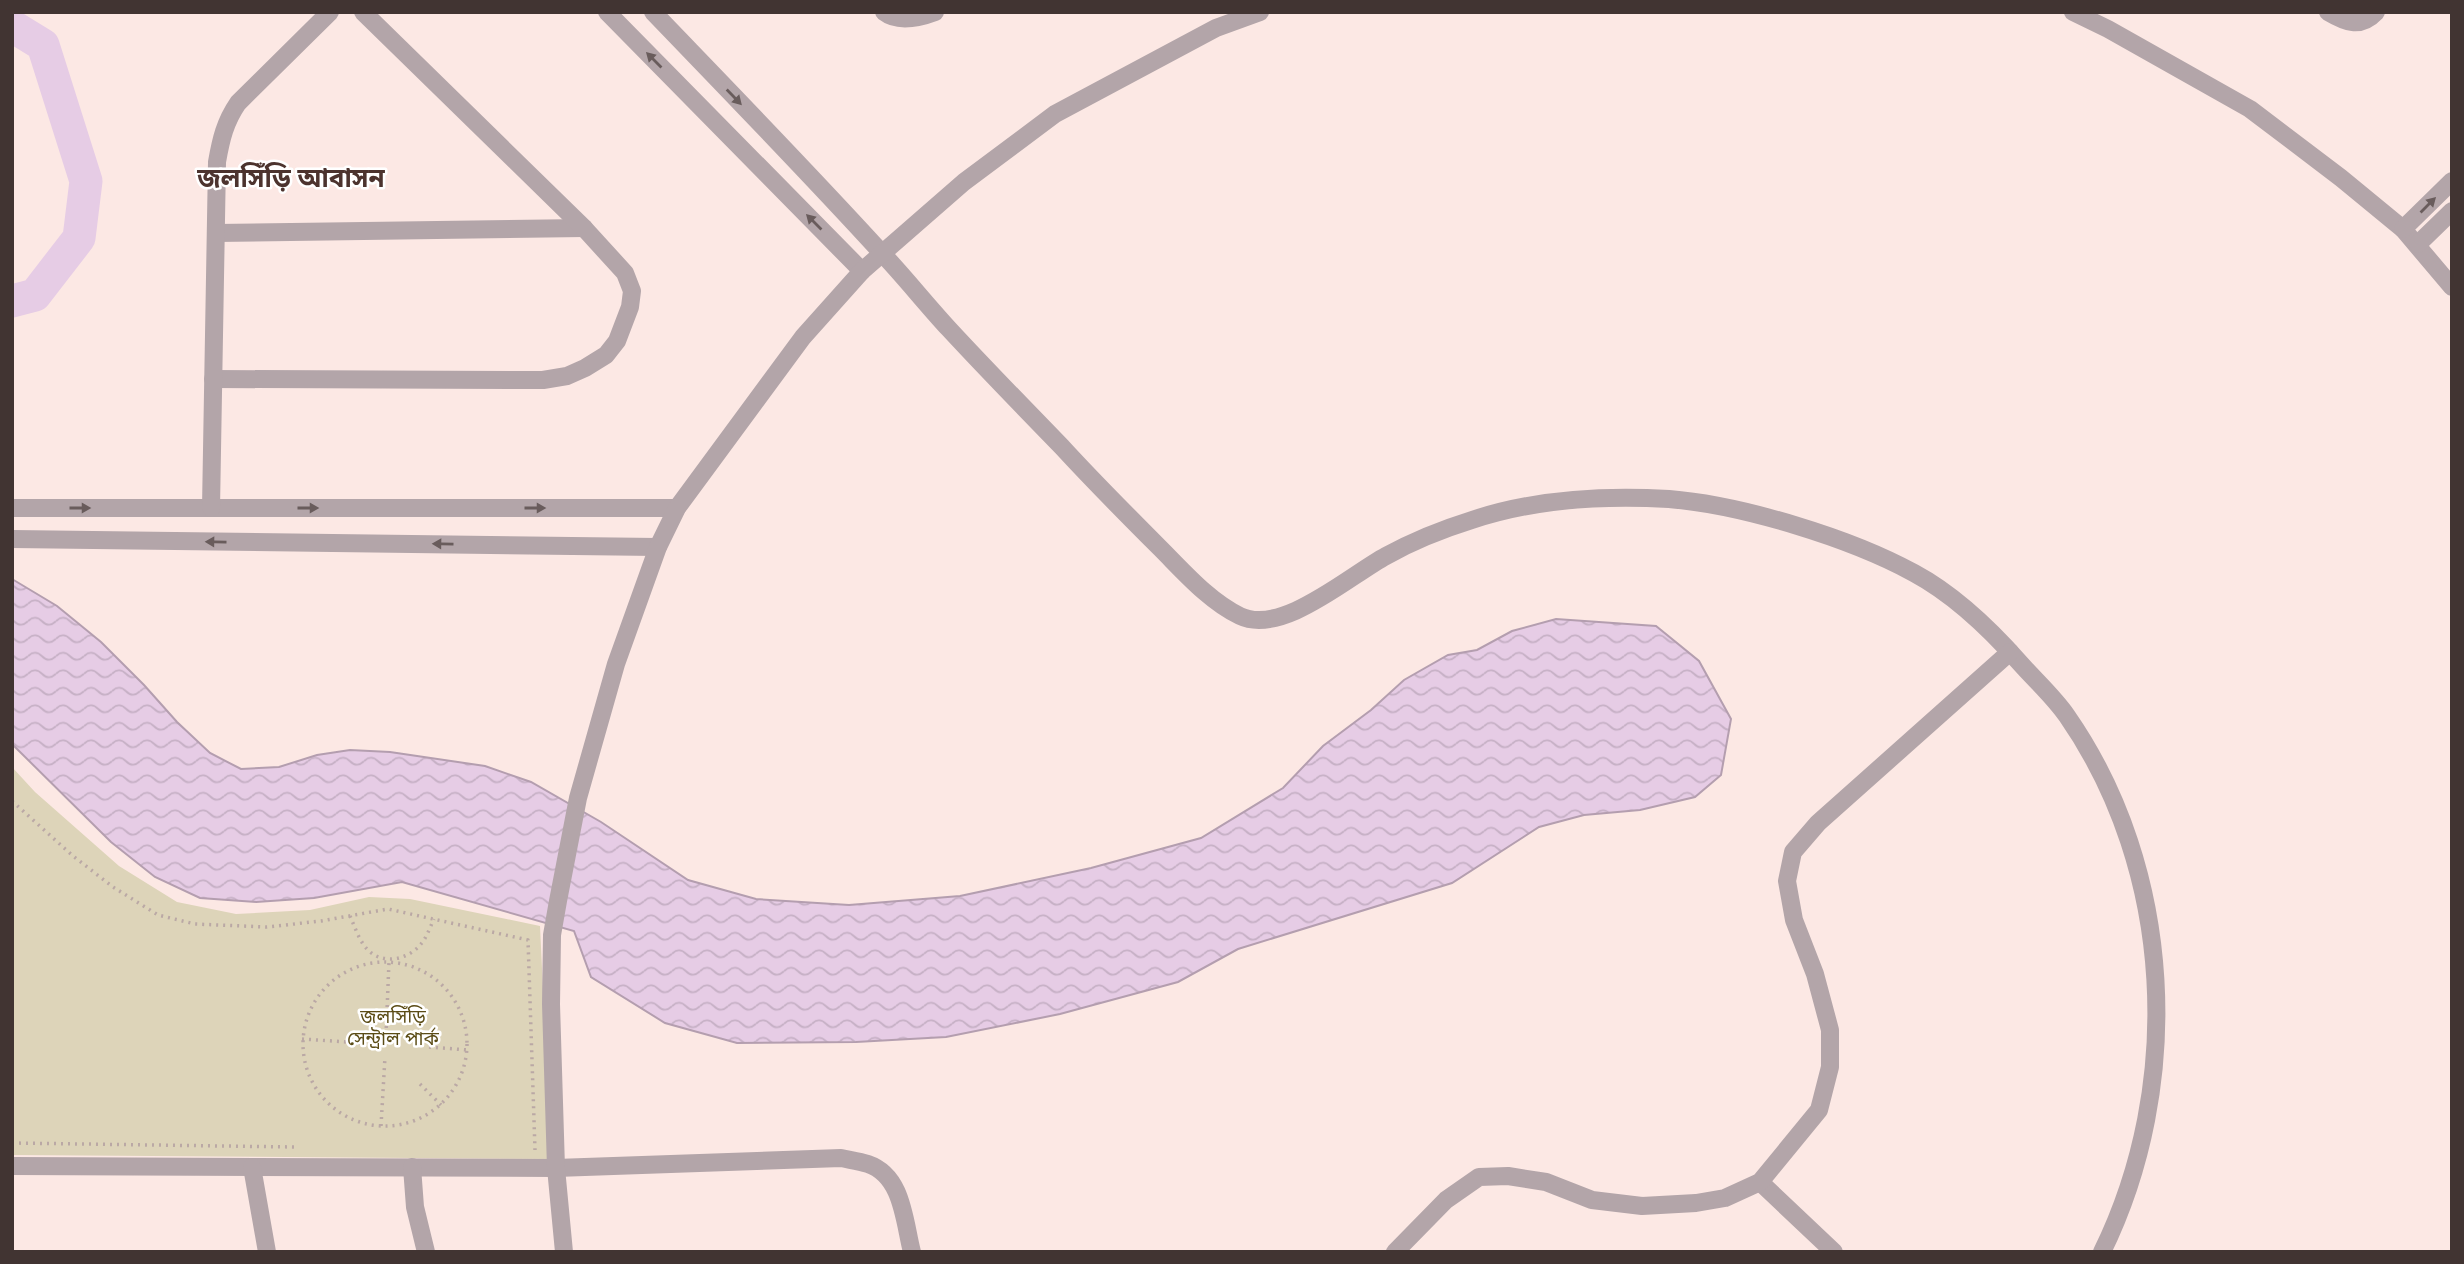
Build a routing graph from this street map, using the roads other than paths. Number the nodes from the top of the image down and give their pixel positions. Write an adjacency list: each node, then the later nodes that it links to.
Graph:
1 (330, 12): 15 (street)
2 (363, 12): 13 (street)
3 (607, 12): 18 (street, one-way to 3)
4 (653, 12): 17 (street, one-way to 17)
5 (884, 12): 6 (street)
6 (935, 12)
7 (1260, 12): 17 (street)
8 (2073, 12): 14 (street)
9 (2328, 12): 10 (street)
10 (2376, 12)
11 (2452, 181): 14 (street, one-way to 11)
12 (2452, 211): 16 (street)
13 (584, 228): 15 (street); 20 (street)
14 (2403, 229): 16 (street)
15 (216, 233): 20 (street)
16 (2418, 244): 19 (street)
17 (882, 252): 18 (street); 26 (street)
18 (862, 271): 23 (street)
19 (2452, 287)
20 (213, 379): 22 (street)
21 (12, 508): 22 (street, one-way to 22)
22 (211, 508): 23 (street, one-way to 23)
23 (677, 508): 25 (street)
24 (12, 539): 25 (street, one-way to 24)
25 (658, 547): 30 (street)
26 (2010, 652): 31 (street); 38 (street)
27 (12, 1166): 28 (street)
28 (252, 1167): 29 (street); 32 (street)
29 (412, 1167): 30 (street); 33 (street)
30 (556, 1168): 34 (street); 35 (street)
31 (1760, 1182): 36 (street); 37 (street)
32 (267, 1252)
33 (426, 1252)
34 (564, 1252)
35 (912, 1252)
36 (1395, 1252)
37 (1834, 1252)
38 (2102, 1252)

